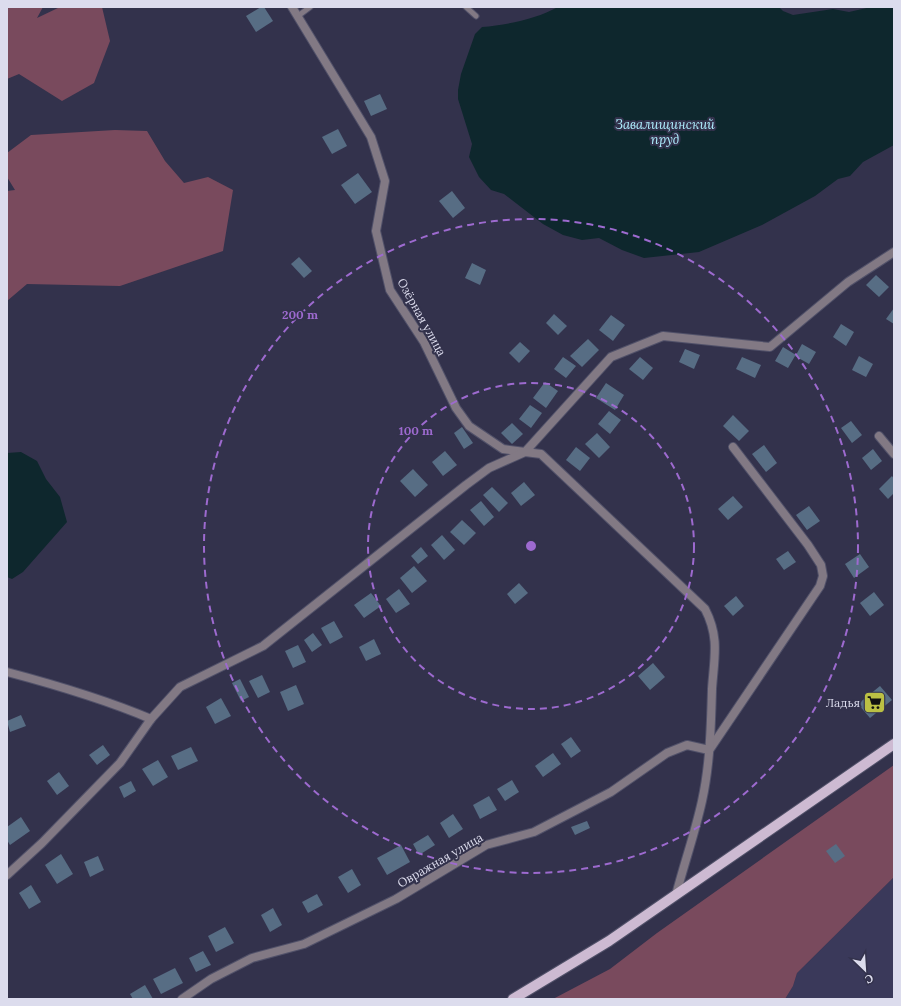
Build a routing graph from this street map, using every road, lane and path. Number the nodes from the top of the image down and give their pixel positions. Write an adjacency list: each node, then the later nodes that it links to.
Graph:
1 (292, 7): 4 (street, Озёрная улица)
2 (310, 7): 4 (lane)
3 (466, 7): 5 (lane)
4 (298, 16): 9 (street, Озёрная улица)
5 (476, 16)
6 (894, 252): 9 (street)
7 (879, 436): 10 (street)
8 (733, 447): 14 (street)
9 (525, 452): 12 (street); 14 (street, Озёрная улица)
10 (894, 454)
11 (7, 672): 12 (street)
12 (151, 719): 15 (street)
13 (894, 744): 16 (main road)
14 (709, 750): 16 (street, Озёрная улица); 17 (street, Овражная улица)
15 (7, 875)
16 (676, 895): 18 (main road)
17 (182, 999)
18 (512, 999)

